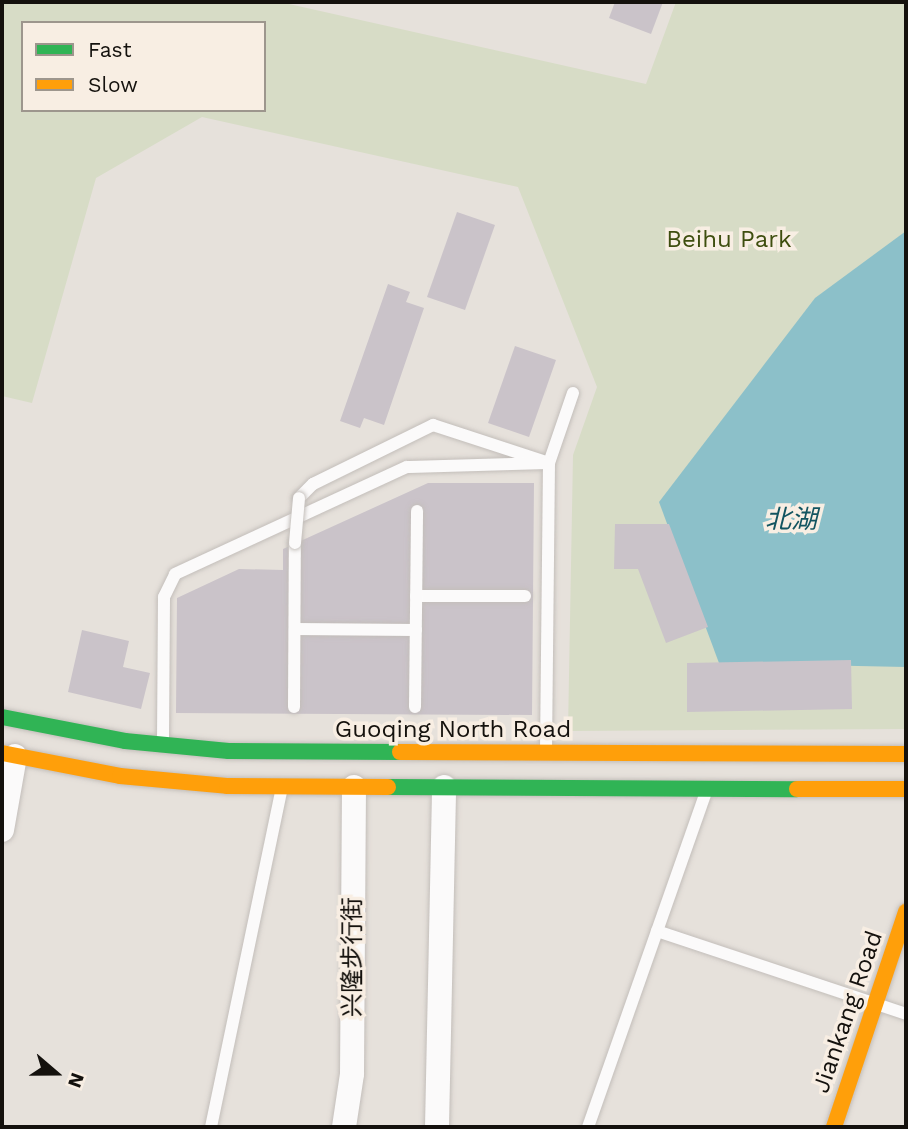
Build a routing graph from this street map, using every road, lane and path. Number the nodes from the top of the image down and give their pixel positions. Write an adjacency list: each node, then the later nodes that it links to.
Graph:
1 (573, 393): 2 (lane)
2 (549, 463): 6 (lane, bridge); 11 (lane); 12 (lane)
3 (417, 511): 4 (lane)
4 (416, 596): 5 (lane); 7 (lane)
5 (525, 596)
6 (295, 629): 7 (lane); 8 (lane)
7 (415, 630): 9 (lane)
8 (294, 707)
9 (415, 707)
10 (2, 716): 11 (main road, Guoqing North Road)
11 (163, 746): 12 (main road, Guoqing North Road)
12 (546, 753): 14 (main road, Guoqing North Road)
13 (8, 754): 15 (main road); 20 (street)
14 (906, 754)
15 (282, 787): 16 (main road); 25 (lane)
16 (354, 787): 17 (main road); 26 (street, 兴隆步行街)
17 (444, 787): 18 (main road); 27 (street)
18 (708, 789): 19 (main road); 22 (lane)
19 (906, 789)
20 (2, 831)
21 (906, 912): 23 (main road, Jiankang Road)
22 (657, 931): 23 (lane); 28 (lane)
23 (876, 1003): 24 (lane); 29 (main road, Jiankang Road)
24 (906, 1014)
25 (211, 1127)
26 (344, 1127)
27 (437, 1127)
28 (588, 1127)
29 (834, 1127)

